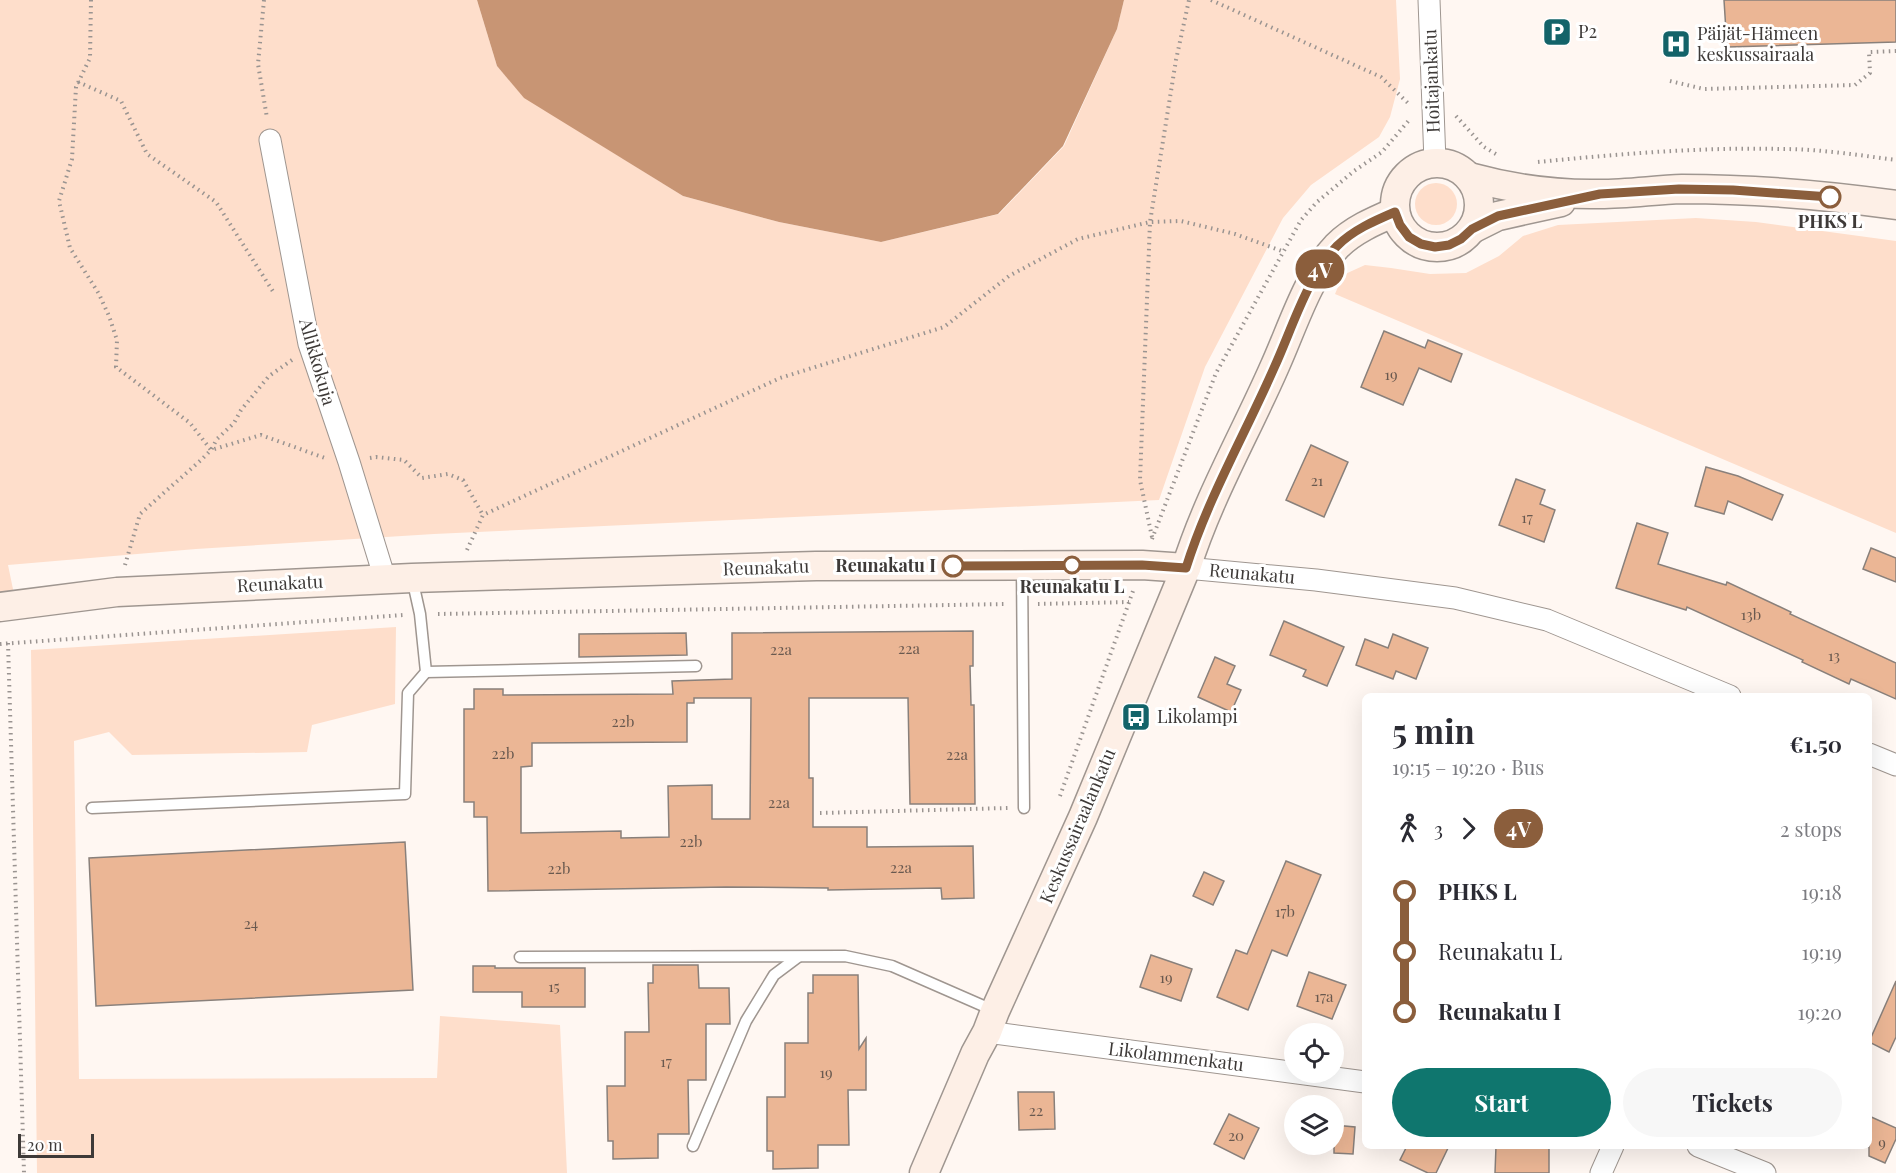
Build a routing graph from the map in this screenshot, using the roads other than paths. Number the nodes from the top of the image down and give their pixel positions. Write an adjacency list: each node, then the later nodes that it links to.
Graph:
1 (1429, 0): 3 (street, Hoitajankatu)
2 (270, 140): 11 (street, Allikkokuja)
3 (1435, 162): 4 (street); 7 (street)
4 (1469, 177): 5 (street); 8 (street)
5 (1600, 194): 6 (street); 8 (street)
6 (1896, 205)
7 (1395, 212): 8 (street); 10 (street, Keskussairaalankatu)
8 (1472, 229)
9 (1022, 565): 10 (street, Reunakatu); 11 (street, Reunakatu); 19 (lane)
10 (1186, 568): 15 (street, Reunakatu); 22 (street, Keskussairaalankatu)
11 (398, 579): 12 (street, Reunakatu); 14 (lane)
12 (0, 607)
13 (696, 666): 14 (lane)
14 (426, 672): 18 (lane)
15 (1723, 693)
16 (1872, 755): 17 (street)
17 (1896, 765)
18 (92, 808)
19 (1024, 808)
20 (520, 957): 21 (lane)
21 (798, 957): 22 (lane); 24 (lane)
22 (991, 1022): 23 (street, Likolammenkatu); 27 (street, Keskussairaalankatu)
23 (1362, 1082)
24 (693, 1146)
25 (1612, 1149): 28 (street)
26 (1705, 1149): 29 (street)
27 (924, 1173)
28 (1601, 1173)
29 (1765, 1173)

